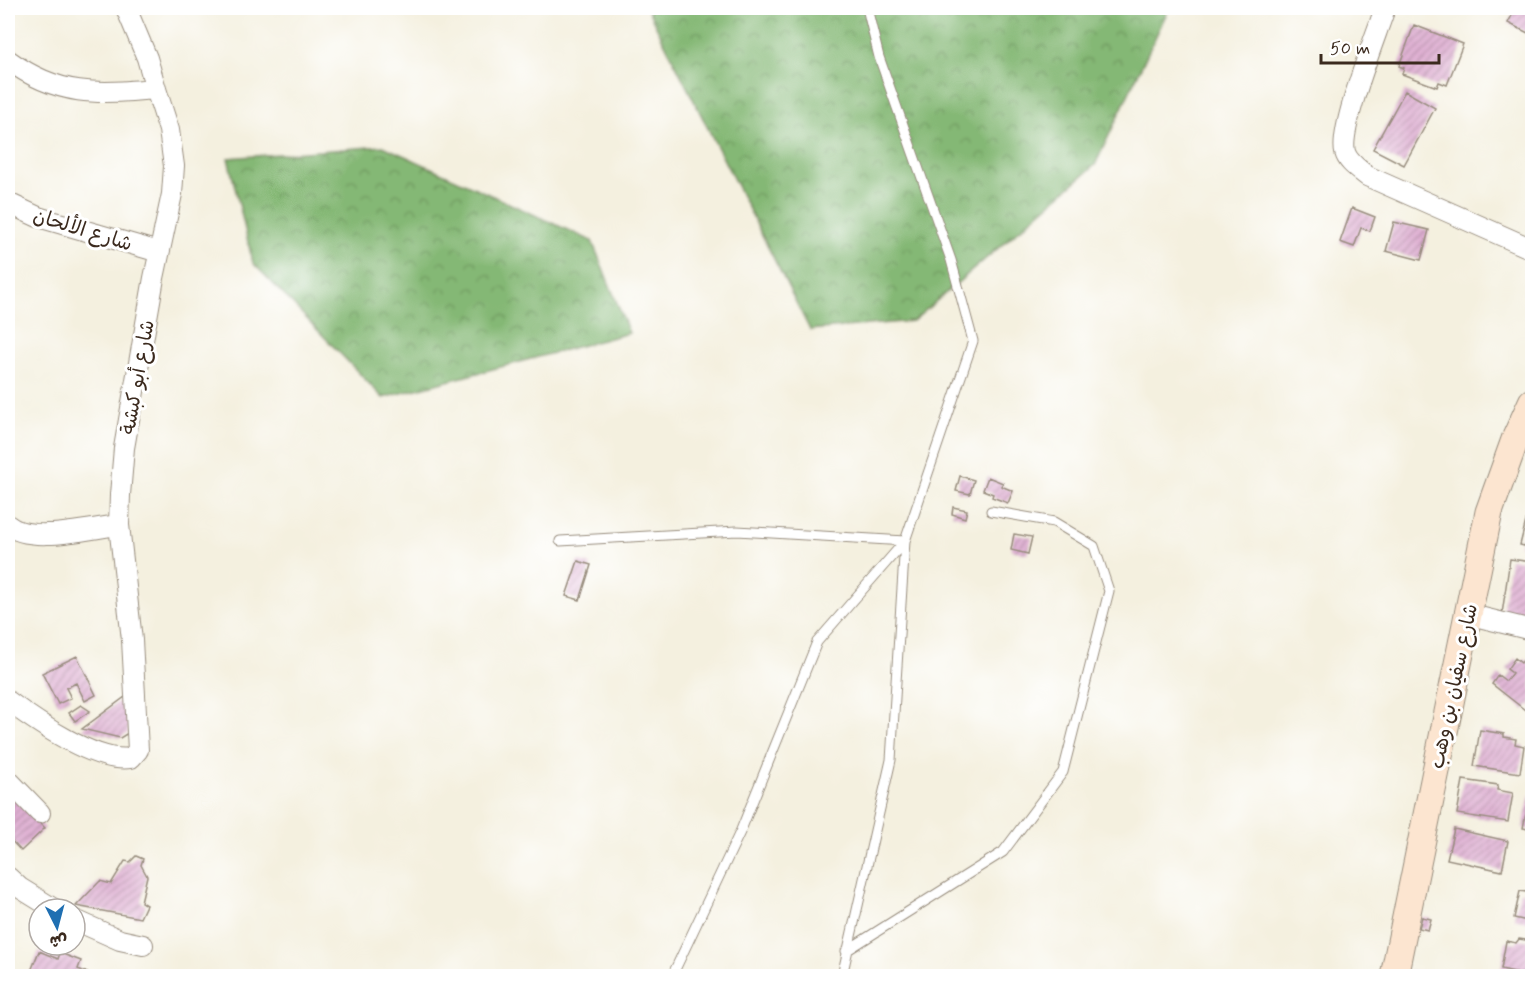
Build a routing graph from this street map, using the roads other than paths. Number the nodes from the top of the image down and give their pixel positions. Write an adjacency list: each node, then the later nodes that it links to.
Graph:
1 (126, 8): 5 (street, شارع أبو كبشة)
2 (867, 8): 15 (lane)
3 (1385, 8): 7 (street)
4 (8, 60): 5 (street)
5 (156, 89): 8 (street, شارع أبو كبشة)
6 (8, 203): 8 (street, شارع الألحان)
7 (1533, 249)
8 (159, 252): 13 (street, شارع أبو كبشة)
9 (1533, 402): 10 (street, شارع سفيان بن وهب)
10 (1524, 441): 16 (street, شارع سفيان بن وهب)
11 (991, 511): 25 (lane)
12 (8, 525): 13 (street)
13 (119, 525): 18 (street, شارع أبو كبشة)
14 (560, 541): 15 (lane)
15 (905, 541): 25 (lane); 26 (lane)
16 (1467, 614): 17 (street); 28 (street, شارع سفيان بن وهب)
17 (1533, 630)
18 (8, 701)
19 (8, 780): 20 (street)
20 (40, 813)
21 (8, 877): 22 (street)
22 (35, 897)
23 (87, 925): 24 (street)
24 (143, 945)
25 (846, 951): 27 (lane)
26 (672, 976)
27 (842, 976)
28 (1394, 976)

